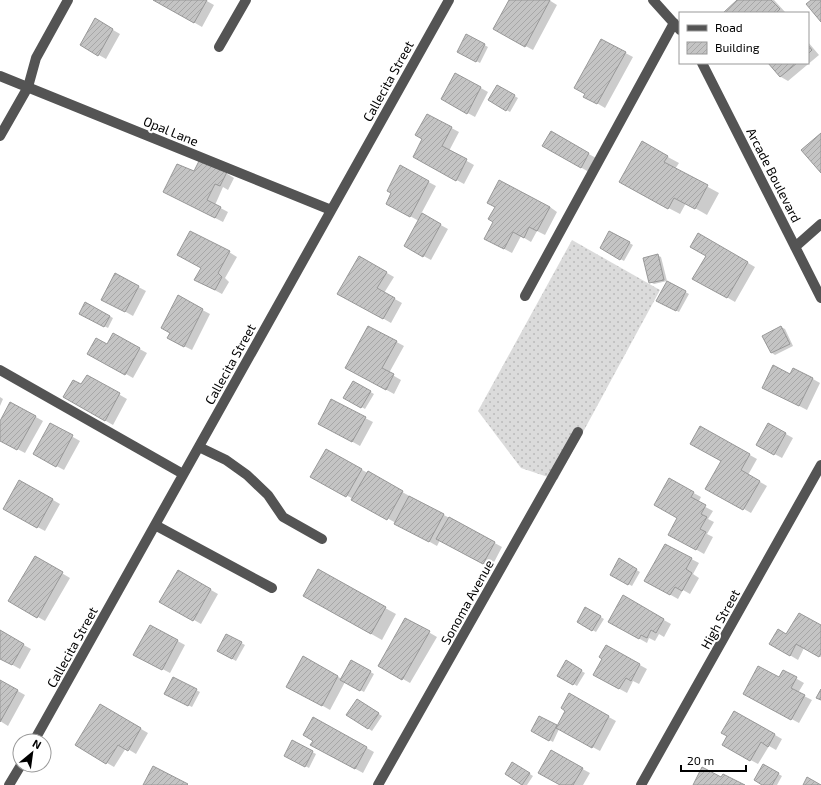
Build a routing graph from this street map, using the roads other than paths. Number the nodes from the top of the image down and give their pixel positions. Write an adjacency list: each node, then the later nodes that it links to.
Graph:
1 (68, 0): 9 (street)
2 (246, 0): 6 (street)
3 (449, 0): 11 (street, Callecita Street)
4 (653, 0): 5 (street)
5 (677, 27): 14 (street)
6 (219, 47)
7 (703, 64): 13 (street, Arcade Boulevard)
8 (0, 76): 9 (street, Opal Lane)
9 (28, 87): 10 (street); 11 (street, Opal Lane)
10 (0, 136)
11 (331, 210): 18 (street, Callecita Street)
12 (821, 224): 13 (street)
13 (795, 247): 15 (street, Arcade Boulevard)
14 (525, 296)
15 (821, 298)
16 (0, 370): 20 (street)
17 (578, 432): 27 (street, Sonoma Avenue)
18 (199, 447): 20 (street, Callecita Street); 22 (street)
19 (821, 465): 28 (street, High Street)
20 (184, 474): 21 (street, Callecita Street)
21 (155, 525): 23 (street); 24 (street, Callecita Street)
22 (322, 539)
23 (272, 588)
24 (38, 733)
25 (17, 773): 26 (street)
26 (10, 785)
27 (378, 785)
28 (641, 785)

